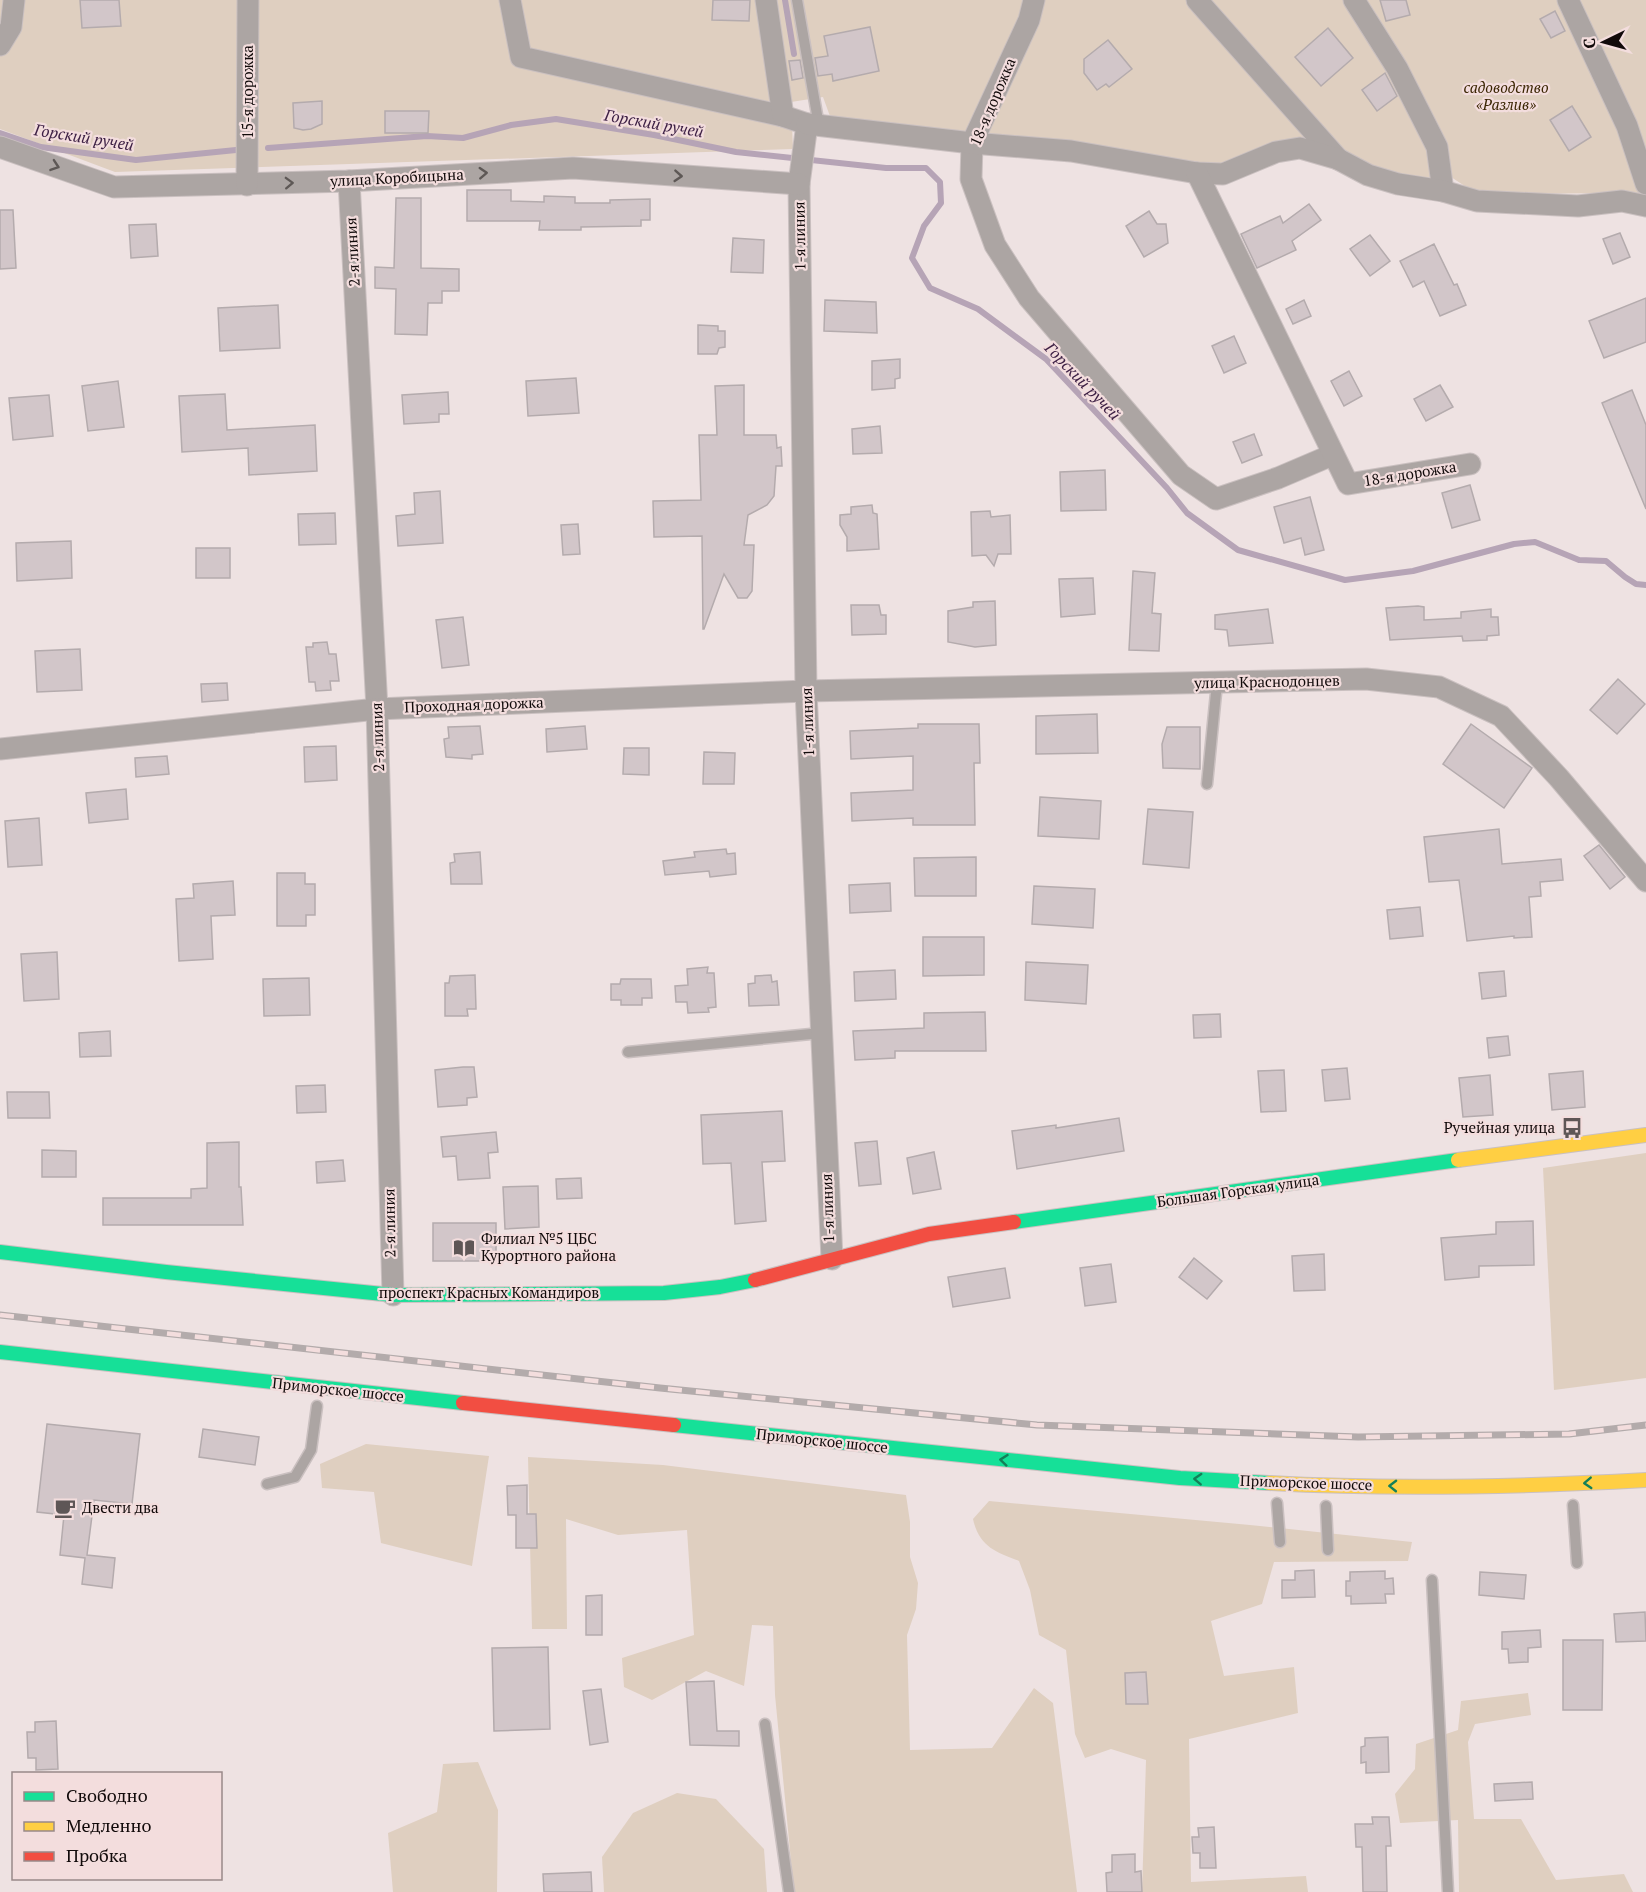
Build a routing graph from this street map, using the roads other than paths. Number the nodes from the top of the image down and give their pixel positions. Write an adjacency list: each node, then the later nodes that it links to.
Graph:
1 (14, 0): 10 (street)
2 (248, 0): 20 (street, 15-я дорожка)
3 (510, 0): 11 (street)
4 (766, 0): 11 (street)
5 (797, 0): 12 (lane)
6 (1034, 0): 13 (street, 18-я дорожка)
7 (1197, 0): 15 (street)
8 (1354, 0): 21 (street)
9 (1568, 0): 19 (street)
10 (0, 45)
11 (783, 116): 12 (street)
12 (810, 131): 13 (street); 17 (street, 1-я линия)
13 (972, 143): 16 (street); 23 (street, 18-я дорожка)
14 (0, 147): 20 (street, улица Коробицына, one-way to 20)
15 (1338, 159): 16 (street); 21 (street)
16 (1197, 173): 23 (street, 18-я дорожка)
17 (800, 177): 18 (street, улица Коробицына, one-way to 17); 26 (street, 1-я линия)
18 (349, 181): 20 (street, улица Коробицына, one-way to 18); 27 (street, 2-я линия)
19 (1646, 184)
20 (247, 185)
21 (1443, 191): 22 (street)
22 (1646, 206)
23 (1332, 455): 24 (street, 18-я дорожка)
24 (1470, 464)
25 (1217, 683): 26 (street, улица Краснодонцев); 29 (lane); 30 (street, улица Краснодонцев)
26 (806, 691): 27 (street, Проходная дорожка); 31 (street, 1-я линия)
27 (377, 710): 28 (street, Проходная дорожка); 36 (street, 2-я линия)
28 (0, 749)
29 (1207, 784)
30 (1646, 881)
31 (821, 1033): 32 (lane); 35 (street, 1-я линия)
32 (628, 1052)
33 (1646, 1135): 35 (main road, Большая Горская улица)
34 (0, 1252): 36 (main road, проспект Красных Командиров)
35 (832, 1259): 36 (main road, проспект Красных Командиров)
36 (393, 1294)
37 (0, 1352): 39 (main road, Приморское шоссе, one-way to 37)
38 (316, 1406): 40 (lane)
39 (1646, 1480)
40 (267, 1484)
41 (1277, 1503): 44 (lane)
42 (1573, 1505): 46 (lane)
43 (1326, 1506): 45 (lane)
44 (1280, 1542)
45 (1328, 1550)
46 (1577, 1563)
47 (1432, 1580): 50 (lane)
48 (765, 1724): 49 (lane)
49 (789, 1892)
50 (1448, 1892)

